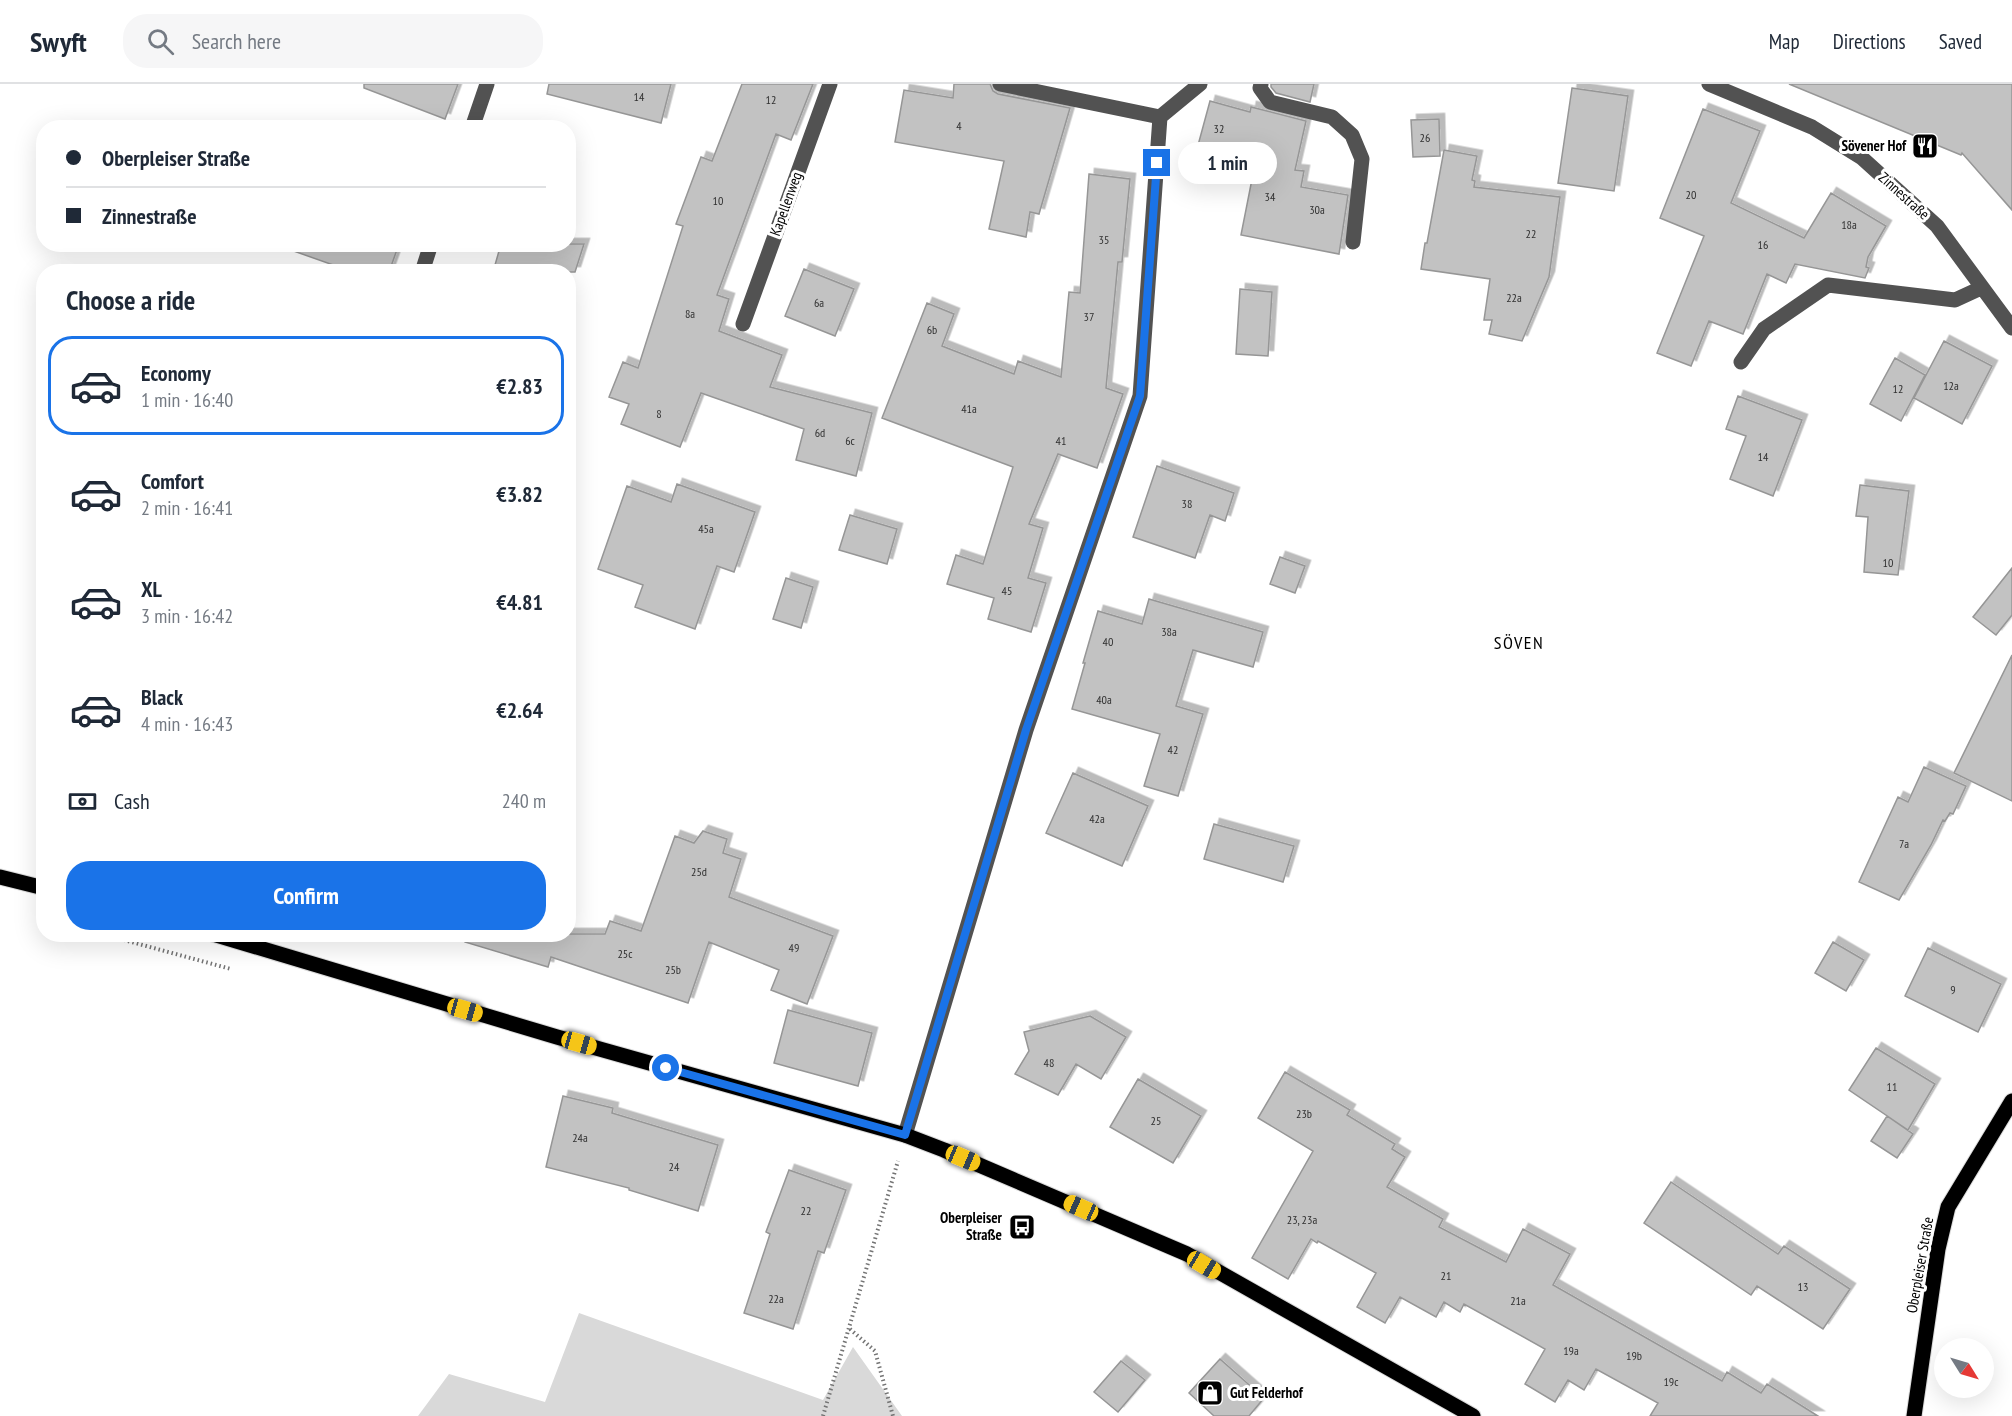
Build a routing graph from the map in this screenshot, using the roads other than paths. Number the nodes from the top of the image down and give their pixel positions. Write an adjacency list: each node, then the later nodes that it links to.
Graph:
1 (487, 84): 8 (street)
2 (830, 84): 11 (street, Kapellenweg)
3 (1000, 84): 7 (street)
4 (1200, 84): 7 (street)
5 (1261, 84): 9 (street)
6 (1709, 84): 10 (street, Zinnestraße)
7 (1160, 117): 18 (street)
8 (475, 120)
9 (1353, 242)
10 (1981, 288): 12 (street, Zinnestraße); 13 (street)
11 (743, 324)
12 (2012, 328)
13 (1741, 362)
14 (0, 877): 15 (main road)
15 (36, 886)
16 (240, 942): 18 (main road)
17 (2012, 1101): 20 (main road, Oberpleiser Straße)
18 (905, 1135): 19 (main road)
19 (1473, 1416)
20 (1914, 1416)

